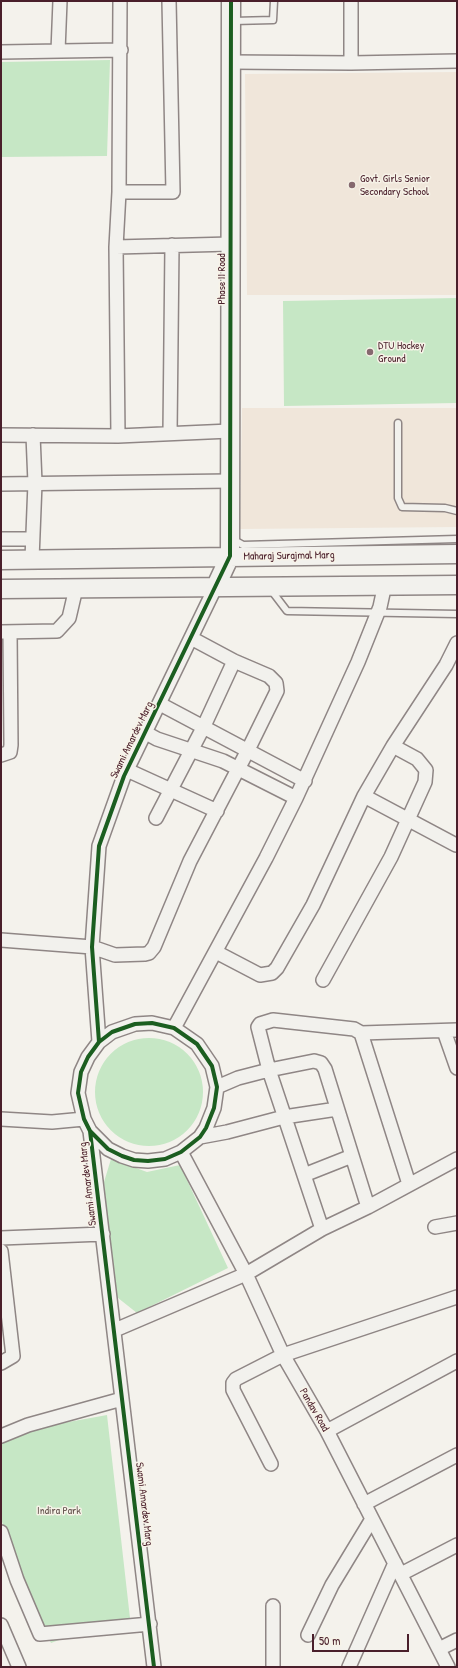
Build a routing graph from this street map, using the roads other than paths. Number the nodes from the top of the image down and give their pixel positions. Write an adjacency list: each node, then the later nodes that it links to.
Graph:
1 (60, 1): 9 (street)
2 (120, 1): 8 (street)
3 (169, 1): 14 (street)
4 (231, 1): 7 (main road, Phase II Road)
5 (274, 1): 7 (lane)
6 (351, 1): 13 (street)
7 (231, 21): 12 (main road, Phase II Road)
8 (121, 50): 9 (street); 14 (street)
9 (58, 51): 10 (street)
10 (1, 52)
11 (457, 61): 13 (street)
12 (231, 62): 13 (street); 15 (main road, Phase II Road)
13 (351, 63)
14 (119, 192): 17 (street)
15 (231, 244): 16 (street); 19 (main road, Phase II Road)
16 (172, 246): 17 (street); 20 (street)
17 (116, 247): 23 (street)
18 (398, 423): 27 (lane)
19 (230, 430): 20 (street); 24 (main road, Phase II Road)
20 (170, 433): 23 (street)
21 (1, 435): 22 (street)
22 (33, 435): 23 (street); 25 (street)
23 (118, 436)
24 (230, 481): 25 (street); 28 (main road, Phase II Road)
25 (35, 483): 26 (street); 30 (street)
26 (1, 484)
27 (457, 512)
28 (230, 538): 31 (lane); 33 (main road, Phase II Road)
29 (1, 539): 30 (street)
30 (32, 539): 34 (street)
31 (457, 539)
32 (457, 554): 33 (main road, Maharaj Surajmal Marg)
33 (230, 556): 34 (main road, Maharaj Surajmal Marg); 39 (main road)
34 (32, 559): 35 (main road, Maharaj Surajmal Marg)
35 (1, 560)
36 (385, 584): 37 (main road); 38 (main road); 42 (street)
37 (268, 585): 39 (main road); 42 (lane)
38 (457, 585)
39 (216, 586): 40 (main road); 45 (street, Swami Amardev Marg)
40 (76, 588): 41 (main road); 44 (street)
41 (1, 589)
42 (377, 614): 43 (lane); 57 (street)
43 (457, 614)
44 (5, 632): 54 (street)
45 (191, 638): 47 (street); 48 (street, Swami Amardev Marg)
46 (457, 643): 51 (street)
47 (234, 661): 49 (street); 53 (street)
48 (160, 704): 49 (street); 50 (street, Swami Amardev Marg)
49 (204, 726): 52 (street); 53 (street)
50 (146, 733): 52 (street); 56 (street, Swami Amardev Marg)
51 (393, 746): 59 (street); 63 (street)
52 (191, 750): 55 (street); 58 (street)
53 (248, 750): 55 (street); 57 (street)
54 (1, 755)
55 (239, 769): 60 (street); 61 (street)
56 (127, 770): 58 (street); 66 (street, Swami Amardev Marg)
57 (304, 781): 60 (street)
58 (170, 790): 61 (street); 62 (street)
59 (364, 796): 63 (street); 67 (street)
60 (296, 798): 67 (street)
61 (217, 811): 66 (street)
62 (156, 818)
63 (409, 820): 64 (street); 68 (street)
64 (456, 845)
65 (1, 940): 66 (street)
66 (92, 947): 73 (street, Swami Amardev Marg)
67 (216, 952): 69 (street)
68 (323, 980)
69 (174, 1028): 73 (street); 76 (street)
70 (457, 1030): 71 (street)
71 (444, 1031): 72 (street); 74 (street)
72 (361, 1033): 75 (street); 87 (street)
73 (99, 1042): 80 (street, Swami Amardev Marg)
74 (457, 1068)
75 (269, 1070): 76 (street); 77 (street); 78 (street)
76 (217, 1087): 82 (street)
77 (337, 1109): 78 (street); 84 (street)
78 (284, 1117): 82 (street); 86 (street)
79 (1, 1119): 80 (street)
80 (84, 1119): 81 (street, Swami Amardev Marg)
81 (90, 1131): 83 (street); 92 (street, Swami Amardev Marg)
82 (200, 1137): 83 (street)
83 (181, 1152): 96 (street, Pandav Road)
84 (352, 1156): 86 (street); 88 (street)
85 (457, 1159): 87 (street)
86 (304, 1175): 91 (street)
87 (409, 1184): 88 (street)
88 (368, 1207): 91 (street)
89 (457, 1223): 90 (street)
90 (435, 1227)
91 (322, 1229): 96 (street)
92 (103, 1234): 93 (street); 99 (street, Swami Amardev Marg)
93 (1, 1238)
94 (1, 1250): 95 (street)
95 (1, 1254): 98 (street)
96 (246, 1274): 99 (street); 100 (street, Pandav Road)
97 (457, 1297): 100 (street)
98 (4, 1307): 102 (street)
99 (115, 1330): 103 (street, Swami Amardev Marg)
100 (283, 1354): 104 (street, Pandav Road); 107 (street)
101 (457, 1361): 104 (street)
102 (1, 1363)
103 (122, 1399): 105 (street); 114 (street, Swami Amardev Marg)
104 (327, 1431): 108 (street, Pandav Road)
105 (1, 1436)
106 (457, 1455): 108 (street)
107 (271, 1464)
108 (364, 1504): 109 (street, Pandav Road)
109 (372, 1519): 112 (street, Pandav Road); 116 (street)
110 (1, 1532): 114 (street)
111 (457, 1545): 112 (street)
112 (398, 1569): 118 (street, Pandav Road); 123 (street)
113 (273, 1606): 122 (street)
114 (150, 1624): 120 (street, Swami Amardev Marg)
115 (1, 1625): 119 (street)
116 (308, 1635)
117 (457, 1640): 118 (street)
118 (439, 1649): 124 (street, Pandav Road)
119 (19, 1667)
120 (154, 1667)
121 (268, 1667): 122 (street)
122 (273, 1667)
123 (349, 1667)
124 (448, 1667)

